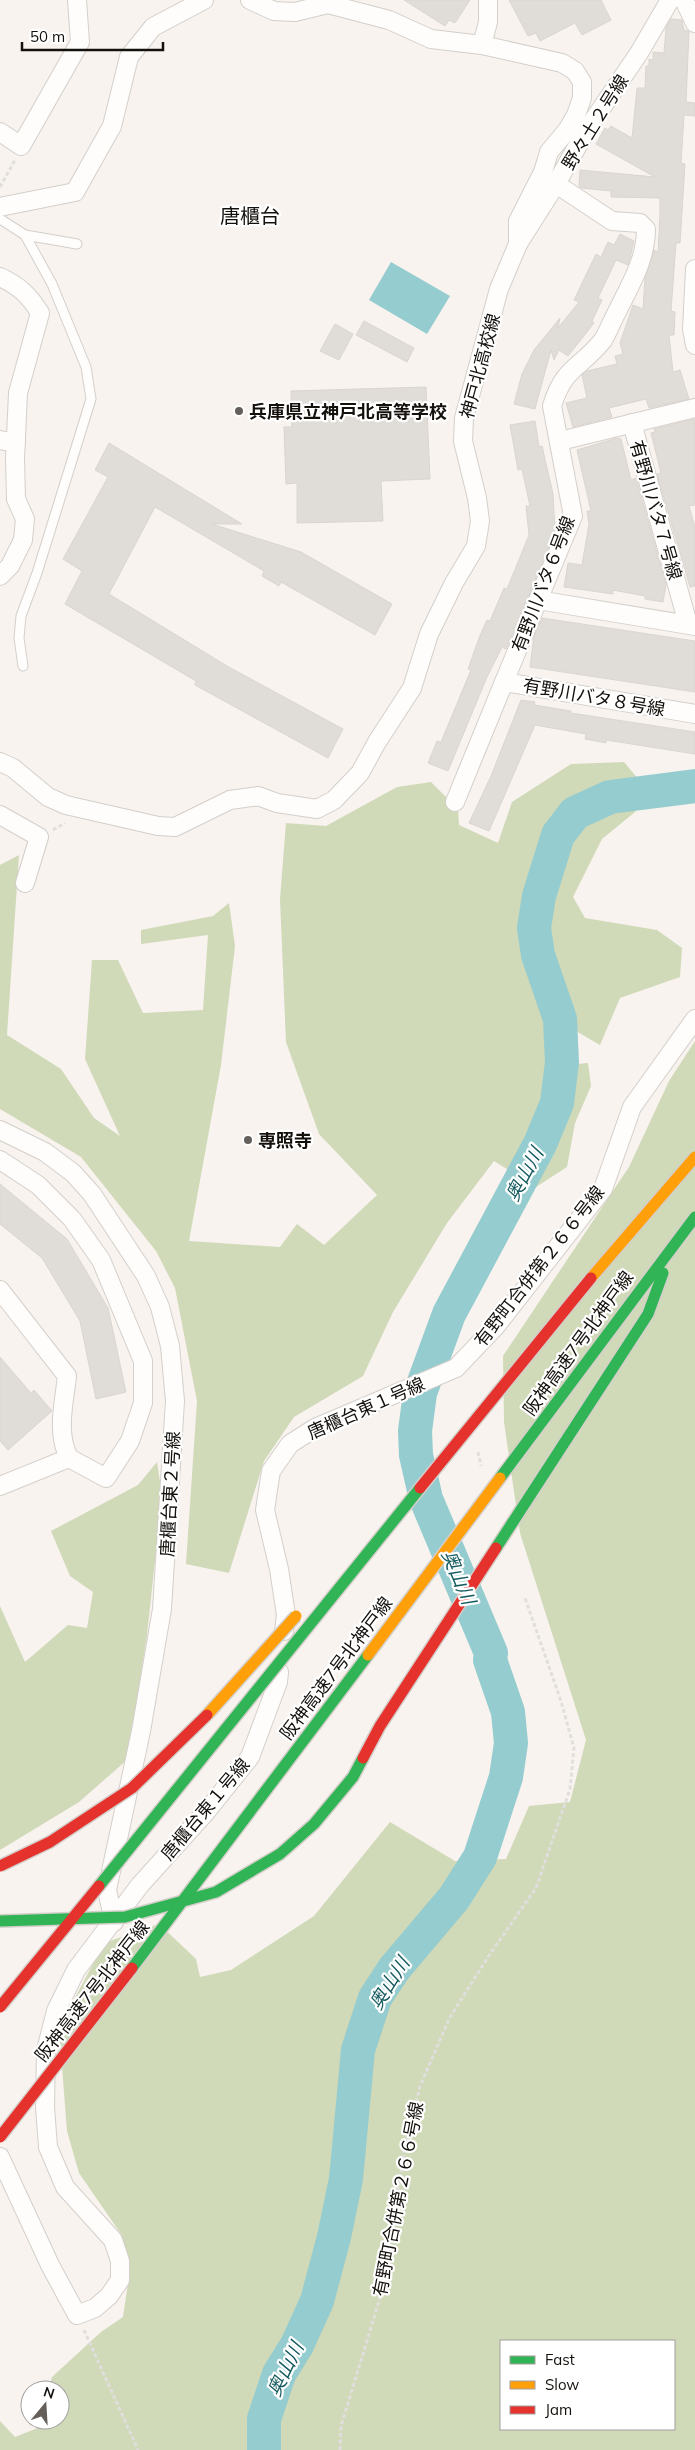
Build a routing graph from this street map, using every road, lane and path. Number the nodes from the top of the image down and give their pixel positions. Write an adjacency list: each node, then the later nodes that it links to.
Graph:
1 (77, 0): 10 (street)
2 (204, 0): 13 (street)
3 (250, 0): 8 (street, 神戸北高校線)
4 (488, 0): 8 (street)
5 (670, 0): 11 (street, 野々土２号線)
6 (684, 0): 7 (street)
7 (695, 23)
8 (482, 45): 17 (street, 神戸北高校線)
9 (0, 132): 10 (street)
10 (19, 150): 12 (path)
11 (556, 184): 17 (street, 野々土２号線); 24 (street, 有野川バタ６号線)
12 (0, 187)
13 (0, 206)
14 (0, 219): 15 (lane)
15 (25, 235): 16 (lane); 28 (lane)
16 (77, 244)
17 (518, 244): 31 (street, 神戸北高校線)
18 (695, 269): 20 (street)
19 (0, 277): 23 (street)
20 (695, 345)
21 (695, 408): 22 (street)
22 (632, 424): 24 (street); 27 (street, 有野川バタ７号線)
23 (8, 441): 25 (street)
24 (560, 441): 26 (street, 有野川バタ６号線)
25 (0, 576)
26 (538, 600): 27 (street); 29 (street, 有野川バタ６号線)
27 (691, 625)
28 (23, 666)
29 (504, 682): 30 (street, 有野川バタ８号線); 32 (street, 有野川バタ８号線)
30 (695, 714)
31 (0, 762)
32 (455, 802)
33 (0, 815): 34 (street)
34 (25, 884)
35 (695, 1019): 42 (street, 有野町合併第２６６号線)
36 (0, 1130): 51 (street, 唐櫃台東２号線)
37 (695, 1157): 43 (highway, 阪神高速7号北神戸線, bridge)
38 (0, 1160): 44 (street)
39 (695, 1217): 40 (highway, 阪神高速7号北神戸線, bridge)
40 (674, 1243): 50 (highway, bridge); 53 (highway, 阪神高速7号北神戸線, bridge)
41 (0, 1290): 44 (street)
42 (445, 1374): 51 (street, 唐櫃台東１号線)
43 (504, 1383): 46 (highway, bridge); 52 (highway, 阪神高速7号北神戸線, bridge)
44 (69, 1458): 45 (street)
45 (0, 1486)
46 (352, 1554)
47 (526, 1598): 57 (path, 有野町合併第２６６号線)
48 (306, 1605): 49 (highway, bridge)
49 (0, 1866)
50 (0, 1921)
51 (114, 1922): 55 (street, 唐櫃台東１号線)
52 (0, 2007)
53 (0, 2137)
54 (0, 2157): 55 (street)
55 (77, 2315): 56 (path)
56 (138, 2450)
57 (340, 2450)

